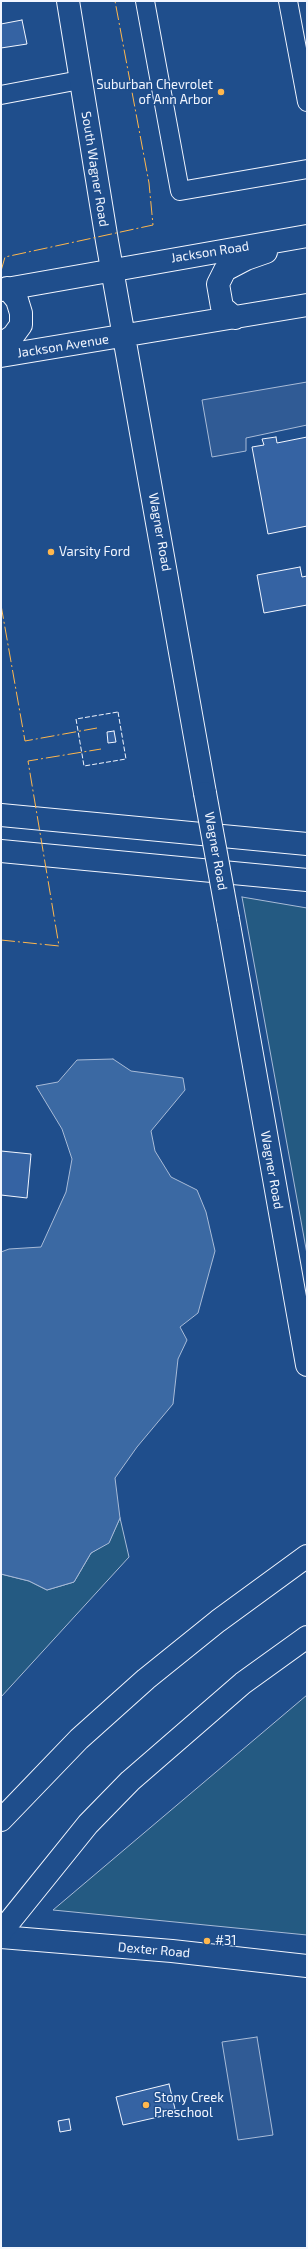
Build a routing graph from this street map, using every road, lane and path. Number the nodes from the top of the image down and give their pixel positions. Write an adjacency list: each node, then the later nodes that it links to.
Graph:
1 (68, 1): 4 (main road, South Wagner Road)
2 (145, 1): 7 (street)
3 (288, 1): 6 (street)
4 (80, 80): 5 (street); 9 (main road, South Wagner Road)
5 (1, 95)
6 (307, 102)
7 (307, 169)
8 (307, 237): 9 (main road, Jackson Road); 12 (main road)
9 (113, 269): 10 (main road); 13 (main road, South Wagner Road)
10 (4, 289): 14 (main road)
11 (307, 305): 12 (main road)
12 (235, 318): 13 (main road)
13 (125, 336): 15 (main road, Jackson Avenue); 20 (main road, Wagner Road, bridge)
14 (1, 344)
15 (1, 356)
16 (1, 815): 17 (main road)
17 (307, 844)
18 (1, 851): 19 (main road)
19 (307, 880)
20 (307, 1365)
21 (307, 1556): 23 (main road)
22 (307, 1637): 24 (main road)
23 (1, 1820)
24 (1, 1932)
25 (1, 1937): 26 (main road, Dexter Road)
26 (307, 1966)

